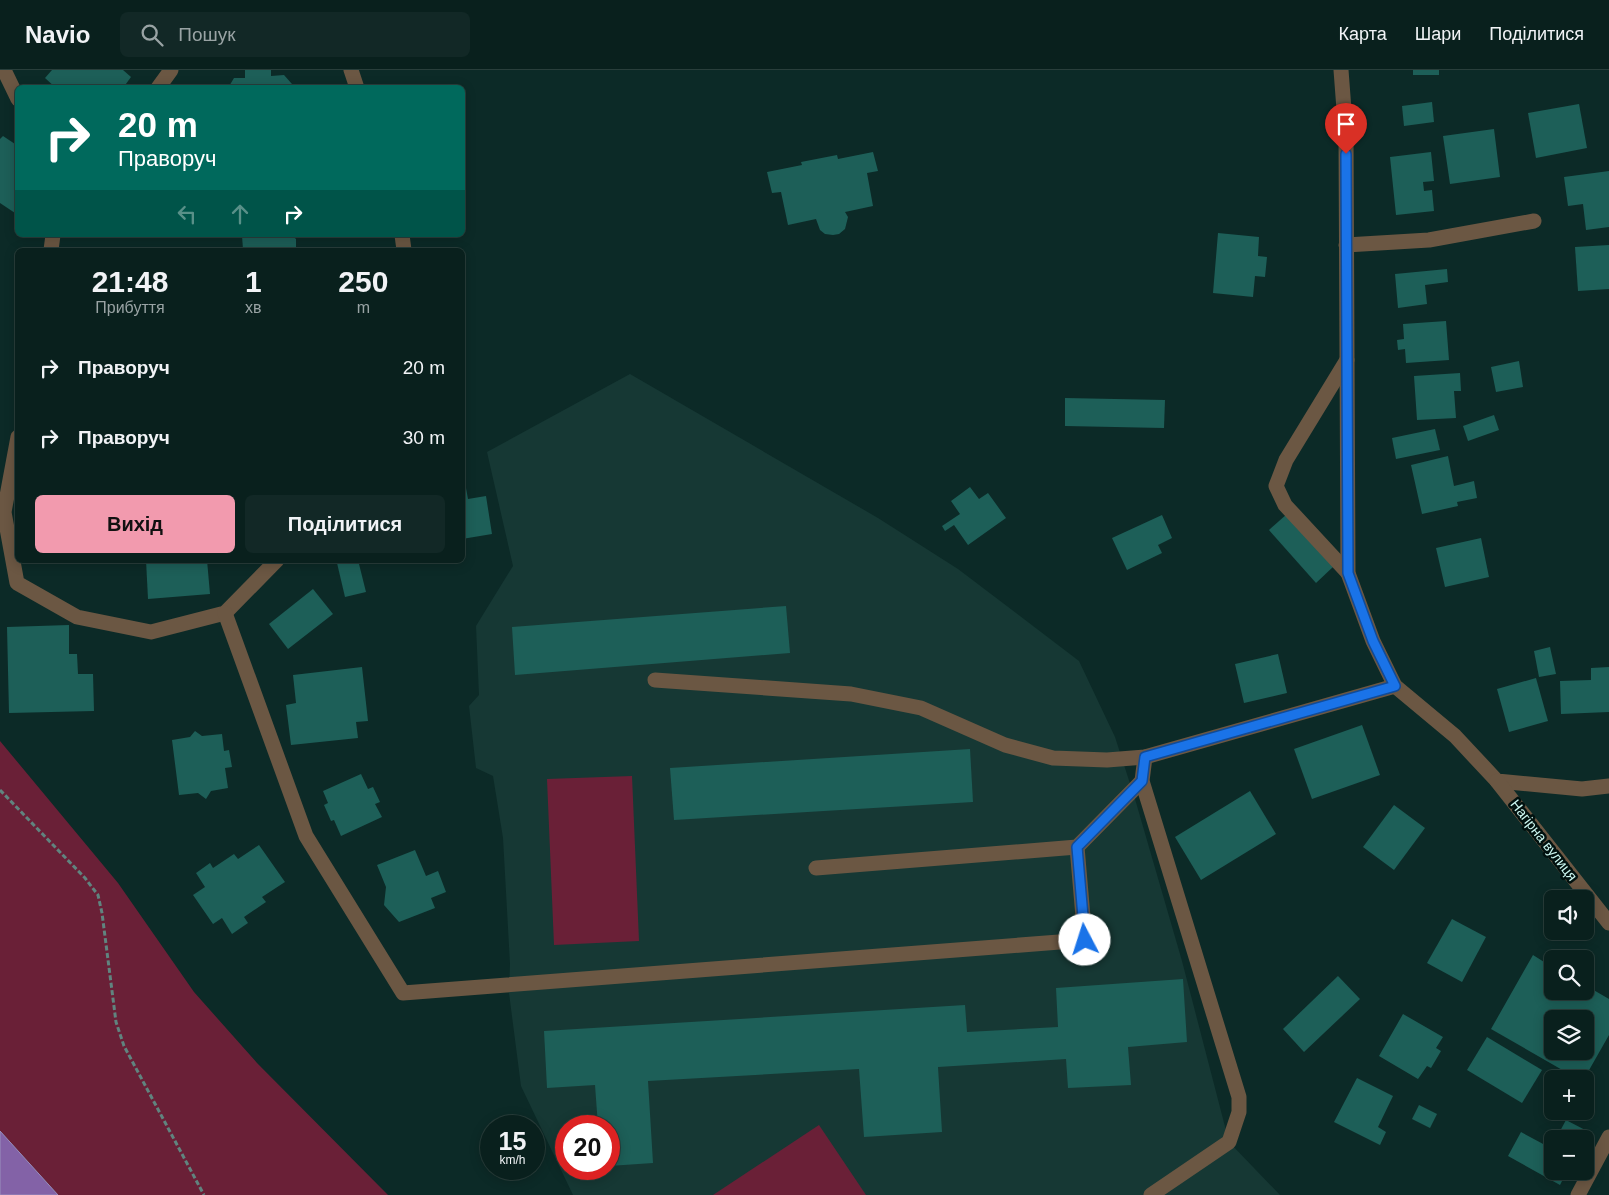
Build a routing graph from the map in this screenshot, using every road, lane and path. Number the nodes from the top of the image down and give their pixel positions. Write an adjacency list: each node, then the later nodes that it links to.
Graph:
1 (4, 70): 7 (street)
2 (171, 70): 5 (street)
3 (351, 70): 6 (street)
4 (1341, 70): 9 (street, Нагірна вулиця)
5 (160, 85)
6 (356, 85)
7 (15, 93)
8 (1534, 221): 9 (street)
9 (1346, 245): 10 (street, Нагірна вулиця)
10 (1347, 360): 13 (street, Нагірна вулиця); 13 (street)
11 (15, 453): 14 (street)
12 (274, 563): 14 (street)
13 (1348, 573): 16 (street, Нагірна вулиця)
14 (225, 613): 22 (street)
15 (655, 680): 17 (street)
16 (1395, 686): 17 (street); 19 (street, Нагірна вулиця)
17 (1145, 757): 18 (street)
18 (1142, 781): 22 (street); 27 (street)
19 (1497, 781): 20 (street, Нагірна вулиця); 24 (street, Нагірна вулиця)
20 (1609, 786)
21 (0, 790): 26 (path)
22 (1077, 847): 23 (street)
23 (816, 868)
24 (1609, 922)
25 (1609, 1137): 28 (street)
26 (204, 1195)
27 (1151, 1195)
28 (1578, 1195)

